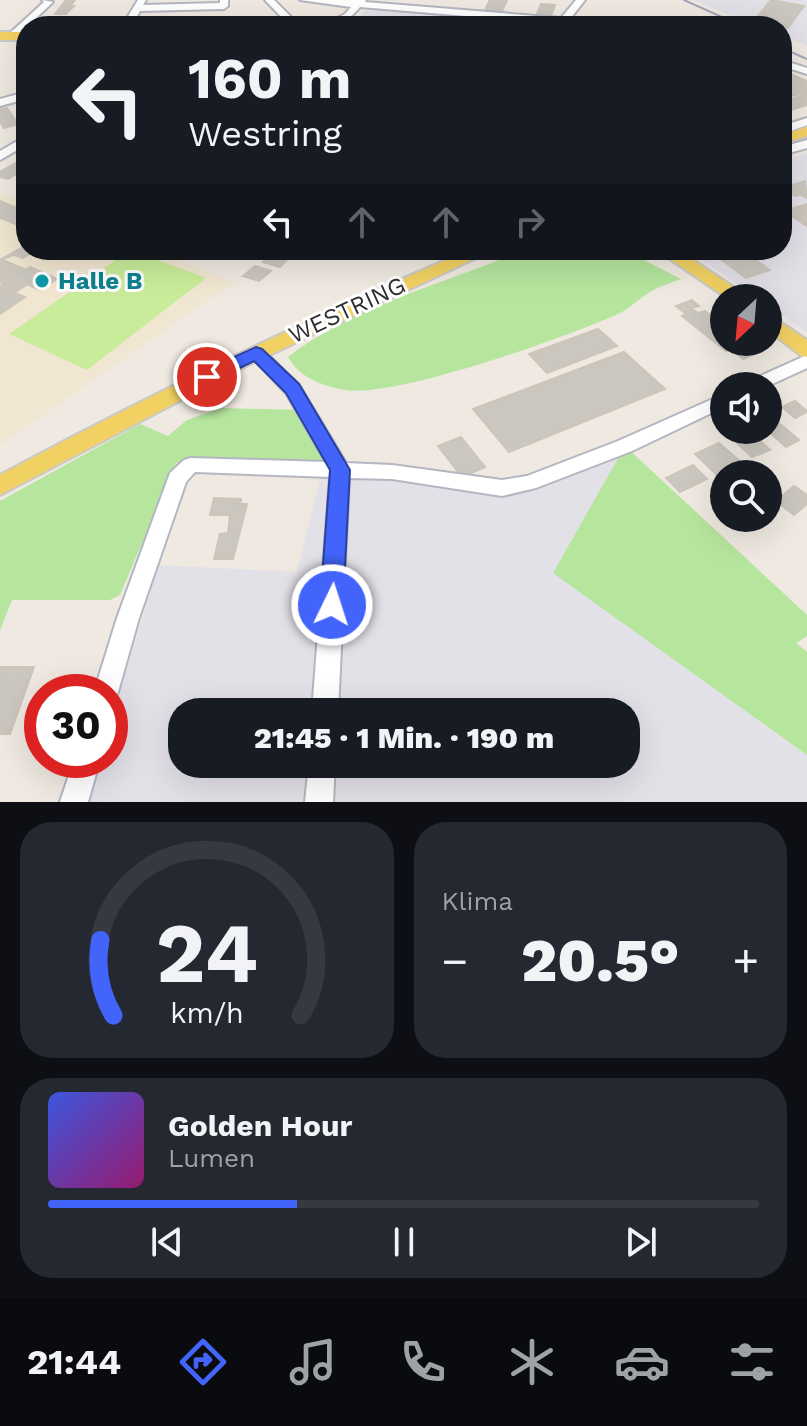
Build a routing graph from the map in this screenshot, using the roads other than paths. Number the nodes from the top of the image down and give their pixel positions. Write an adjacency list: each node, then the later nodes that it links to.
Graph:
1 (46, 0): 8 (street)
2 (224, 0): 7 (street)
3 (269, 0): 9 (street)
4 (304, 0): 6 (street)
5 (581, 0): 11 (street)
6 (361, 2): 10 (street)
7 (140, 4)
8 (31, 16)
9 (285, 16)
10 (520, 16)
11 (568, 16)
12 (462, 260): 19 (main road, WESTRING)
13 (673, 260): 15 (main road)
14 (682, 260): 15 (main road)
15 (708, 277): 16 (main road)
16 (719, 284)
17 (782, 331): 18 (main road)
18 (807, 350)
19 (256, 353): 23 (street); 24 (main road, WESTRING)
20 (807, 361): 21 (street)
21 (782, 373)
22 (710, 407): 23 (street)
23 (340, 470): 25 (street); 26 (street)
24 (0, 486)
25 (111, 674)
26 (326, 698)
27 (81, 778): 29 (street)
28 (321, 778): 30 (street)
29 (74, 802)
30 (319, 802)

